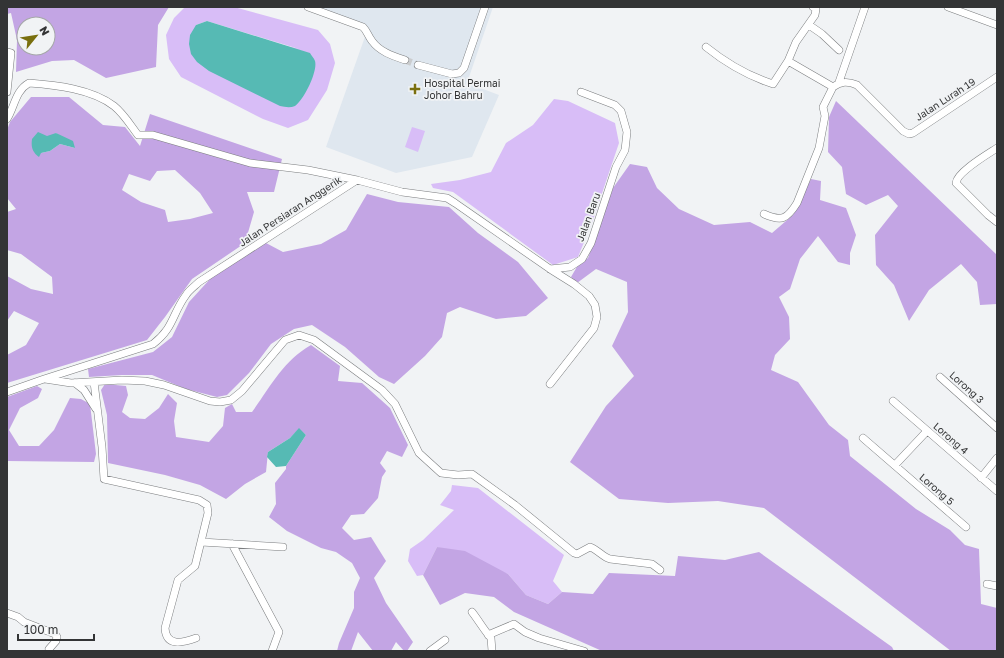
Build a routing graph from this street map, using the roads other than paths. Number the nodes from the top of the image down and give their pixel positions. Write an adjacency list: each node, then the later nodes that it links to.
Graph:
1 (308, 7): 11 (street)
2 (485, 7): 13 (street)
3 (865, 7): 15 (street)
4 (948, 7): 7 (street)
5 (815, 8): 6 (street)
6 (809, 25): 9 (street); 12 (street)
7 (997, 25)
8 (706, 47): 12 (street)
9 (839, 50)
10 (9, 52): 16 (street)
11 (406, 60)
12 (788, 61): 15 (street)
13 (418, 65)
14 (997, 77): 15 (street, Jalan Lurah 19)
15 (836, 85): 21 (street)
16 (7, 92)
17 (581, 92): 23 (street, Jalan Baru)
18 (7, 119): 20 (street)
19 (997, 148): 22 (street)
20 (357, 180): 23 (street, Jalan Persiaran Anggerik); 25 (street, Jalan Persiaran Anggerik)
21 (764, 214)
22 (997, 222)
23 (550, 269): 28 (street, Jalan Persiaran Anggerik)
24 (940, 377): 32 (street, Lorong 3)
25 (44, 379): 27 (street); 29 (street, Jalan Persiaran Anggerik)
26 (94, 382): 27 (street); 31 (street); 43 (street)
27 (75, 383): 31 (street)
28 (550, 384)
29 (7, 392)
30 (893, 400): 33 (street, Lorong 4)
31 (98, 412): 40 (street)
32 (997, 428)
33 (927, 431): 36 (street); 37 (street, Lorong 4)
34 (863, 438): 36 (street, Lorong 5)
35 (997, 458): 37 (street)
36 (895, 465): 39 (street, Lorong 5)
37 (981, 478): 38 (street, Lorong 4)
38 (997, 491)
39 (966, 527)
40 (201, 542): 41 (street); 49 (street)
41 (232, 544): 42 (street); 52 (street)
42 (283, 547)
43 (660, 570)
44 (987, 584): 45 (street)
45 (997, 586)
46 (472, 612): 48 (street)
47 (7, 613): 51 (street)
48 (488, 635): 54 (street); 55 (street)
49 (196, 638)
50 (445, 640): 53 (street)
51 (49, 649)
52 (272, 651)
53 (430, 651)
54 (492, 651)
55 (584, 651)

